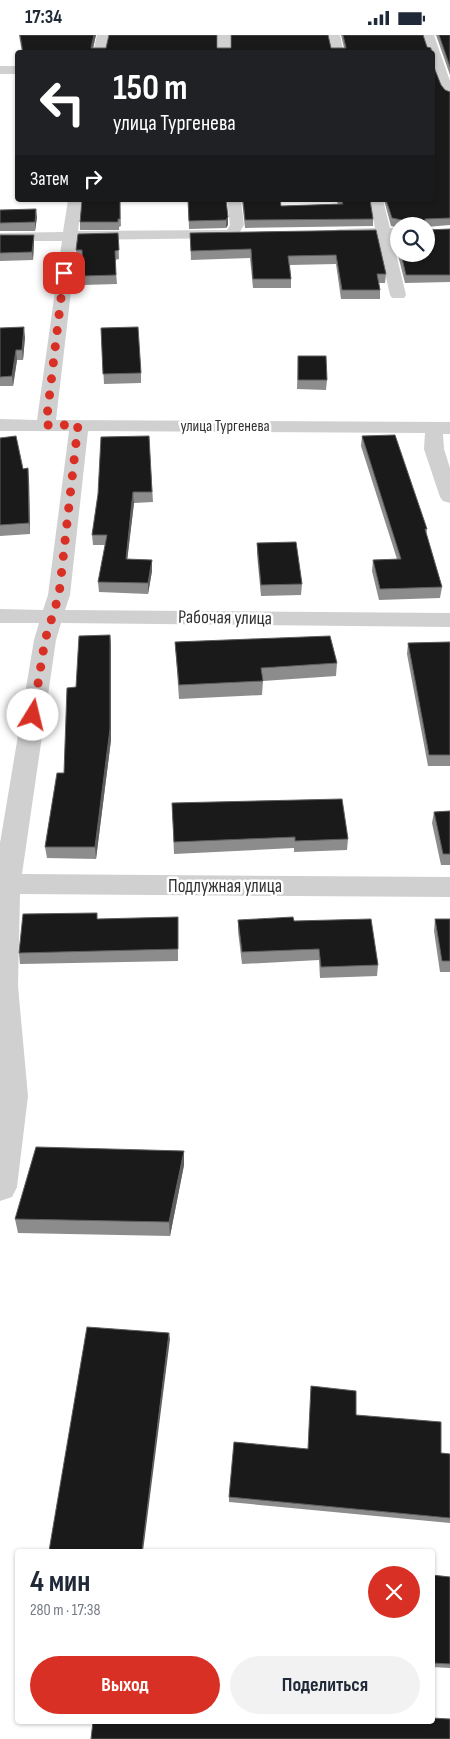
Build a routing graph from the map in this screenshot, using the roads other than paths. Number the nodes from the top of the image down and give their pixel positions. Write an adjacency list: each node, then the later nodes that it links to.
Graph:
1 (103, 35): 5 (street)
2 (224, 35): 6 (street)
3 (334, 35): 7 (street)
4 (428, 35): 8 (street)
5 (100, 50)
6 (224, 50)
7 (337, 50)
8 (434, 50)
9 (435, 54): 12 (street)
10 (0, 70): 11 (street)
11 (15, 70)
12 (441, 70): 13 (street)
13 (450, 94)
14 (75, 202): 22 (street)
15 (234, 202): 20 (street)
16 (376, 202): 18 (street)
17 (326, 233): 18 (street)
18 (383, 233): 19 (street); 24 (street)
19 (390, 233)
20 (232, 234): 21 (street); 22 (street)
21 (251, 234)
22 (69, 235): 23 (street); 26 (street)
23 (0, 237)
24 (398, 295)
25 (0, 425): 26 (street, улица Тургенева)
26 (46, 425): 27 (street, улица Тургенева)
27 (78, 425): 28 (street, улица Тургенева); 31 (street)
28 (442, 428): 29 (street)
29 (450, 497)
30 (0, 616): 31 (street, Рабочая улица)
31 (54, 616): 32 (street, Рабочая улица); 33 (street)
32 (450, 620)
33 (3, 884): 34 (street, Подлужная улица); 35 (street)
34 (450, 887)
35 (0, 1187)

